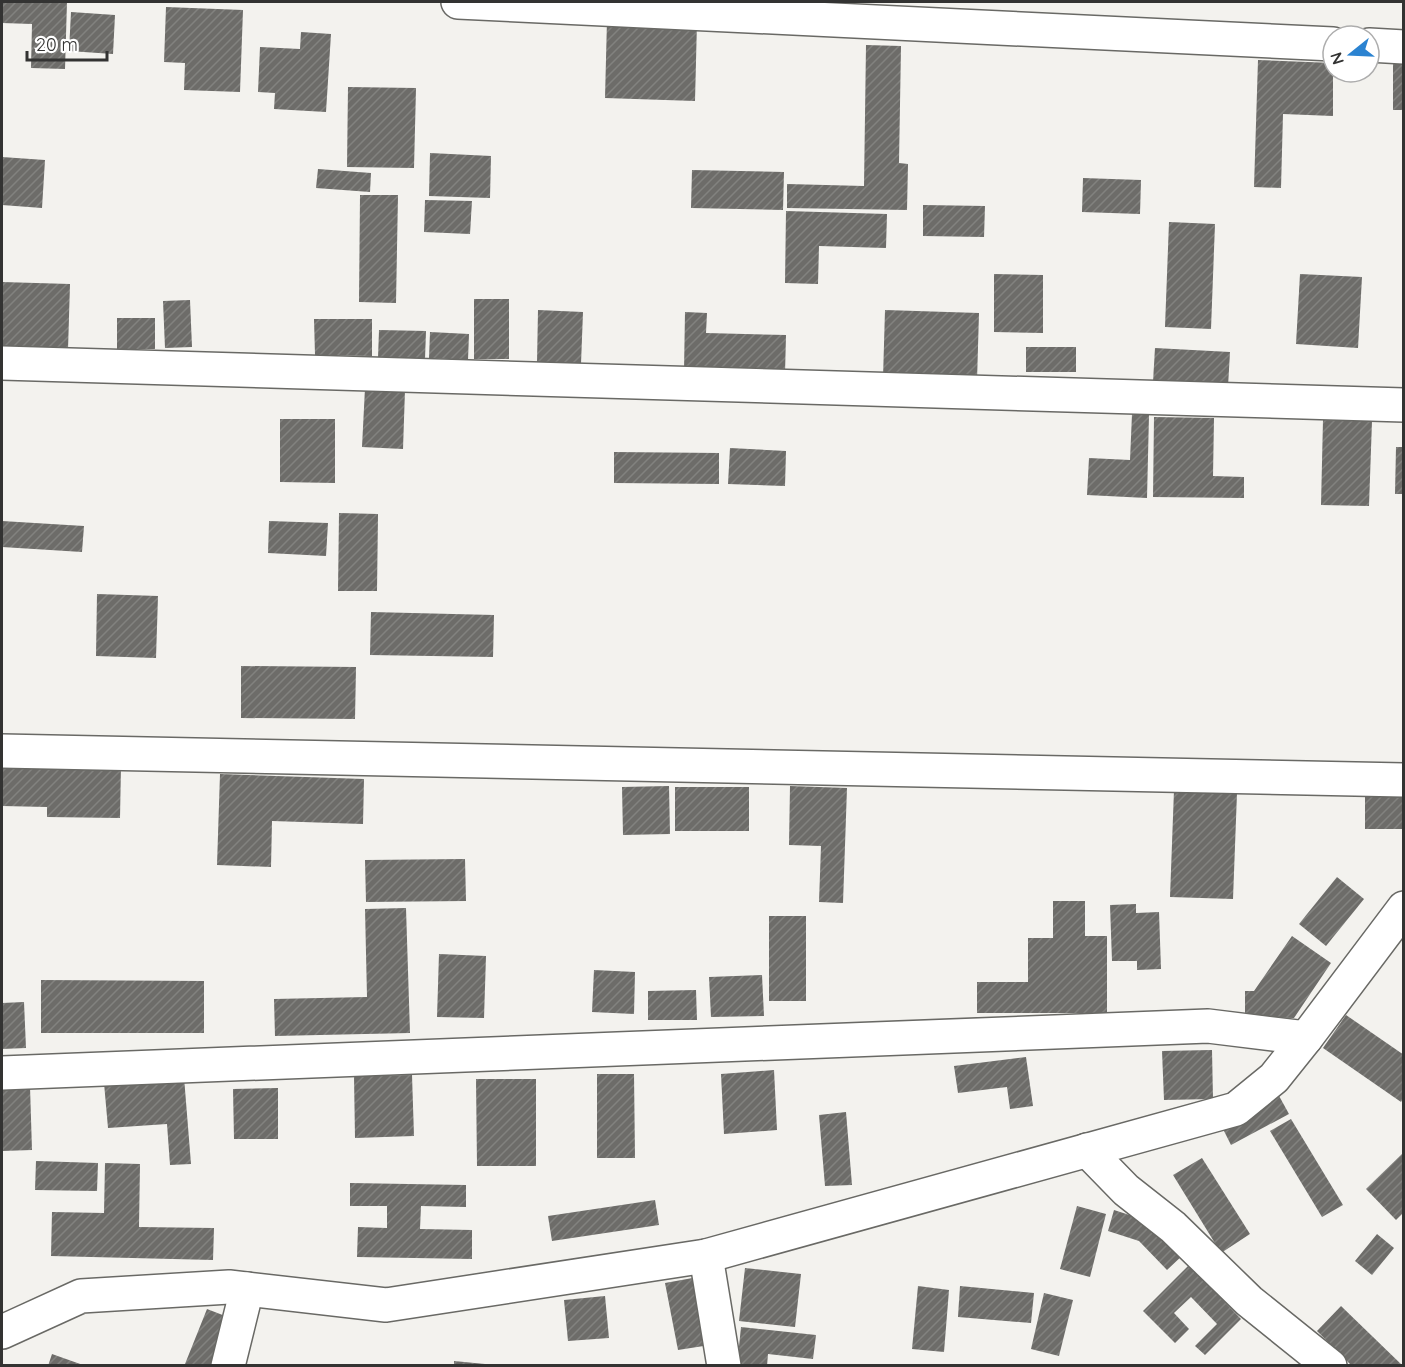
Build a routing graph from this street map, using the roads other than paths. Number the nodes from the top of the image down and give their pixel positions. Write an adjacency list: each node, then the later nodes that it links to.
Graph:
1 (458, 2): 2 (street)
2 (1321, 43)
3 (1381, 46): 4 (street)
4 (1404, 47)
5 (2, 363): 6 (street)
6 (1404, 405)
7 (2, 751): 8 (street)
8 (1404, 780)
9 (1404, 908): 10 (street)
10 (1306, 1038): 11 (street); 12 (street)
11 (2, 1073)
12 (1087, 1150): 13 (street); 18 (street)
13 (706, 1256): 14 (street); 17 (street)
14 (247, 1289): 15 (street); 16 (street)
15 (2, 1332)
16 (228, 1365)
17 (724, 1365)
18 (1330, 1365)

